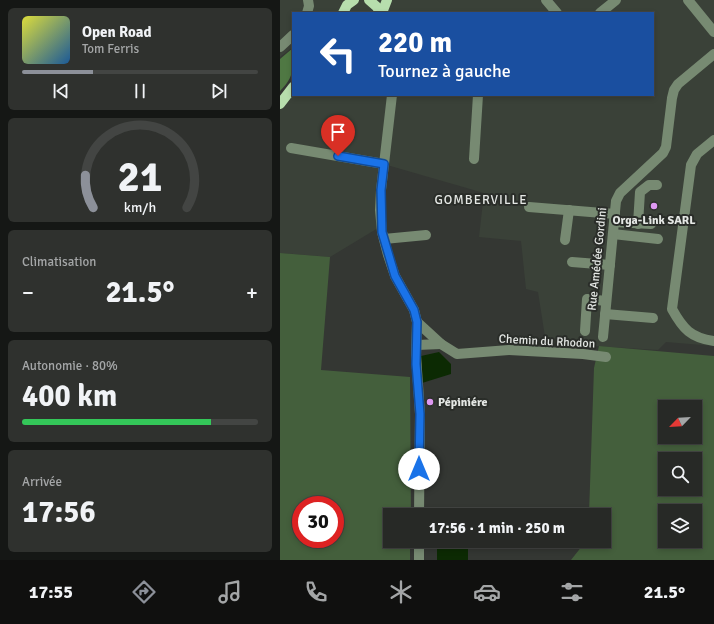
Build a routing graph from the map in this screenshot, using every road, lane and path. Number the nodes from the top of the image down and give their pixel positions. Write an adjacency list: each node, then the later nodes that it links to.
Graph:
1 (308, 0): 7 (street)
2 (369, 0): 8 (main road)
3 (387, 0): 9 (main road)
4 (546, 0): 10 (street)
5 (616, 0): 11 (street)
6 (688, 0): 12 (street)
7 (307, 12)
8 (380, 12)
9 (381, 12)
10 (555, 12)
11 (601, 12)
12 (713, 28)
13 (292, 36): 14 (street)
14 (280, 47)
15 (714, 54): 27 (street, Rue Amédée Gordini)
16 (292, 87): 19 (main road)
17 (392, 96): 23 (street)
18 (478, 96): 22 (street)
19 (280, 104)
20 (714, 140): 43 (street)
21 (291, 148): 23 (street)
22 (474, 159)
23 (384, 164): 33 (street)
24 (657, 185): 28 (street)
25 (529, 207): 26 (street)
26 (569, 210): 27 (street); 34 (street)
27 (614, 218): 28 (street); 30 (street, Rue Amédée Gordini)
28 (638, 224): 29 (street)
29 (651, 224)
30 (613, 234): 32 (street); 36 (street, Rue Amédée Gordini)
31 (426, 236): 33 (street)
32 (658, 239)
33 (384, 240): 40 (street)
34 (566, 240)
35 (572, 262): 36 (street)
36 (610, 264): 37 (street, Rue Amédée Gordini)
37 (606, 301): 38 (street, Rue Amédée Gordini); 41 (street)
38 (605, 314): 39 (street); 42 (street, Rue Amédée Gordini)
39 (653, 318)
40 (417, 322): 44 (street, Chemin du Rhodon); 45 (street)
41 (585, 331)
42 (603, 337)
43 (714, 341)
44 (441, 344): 45 (street); 46 (street, Chemin du Rhodon)
45 (417, 345): 47 (street)
46 (606, 357)
47 (419, 508)
48 (419, 548): 49 (street)
49 (419, 560)

